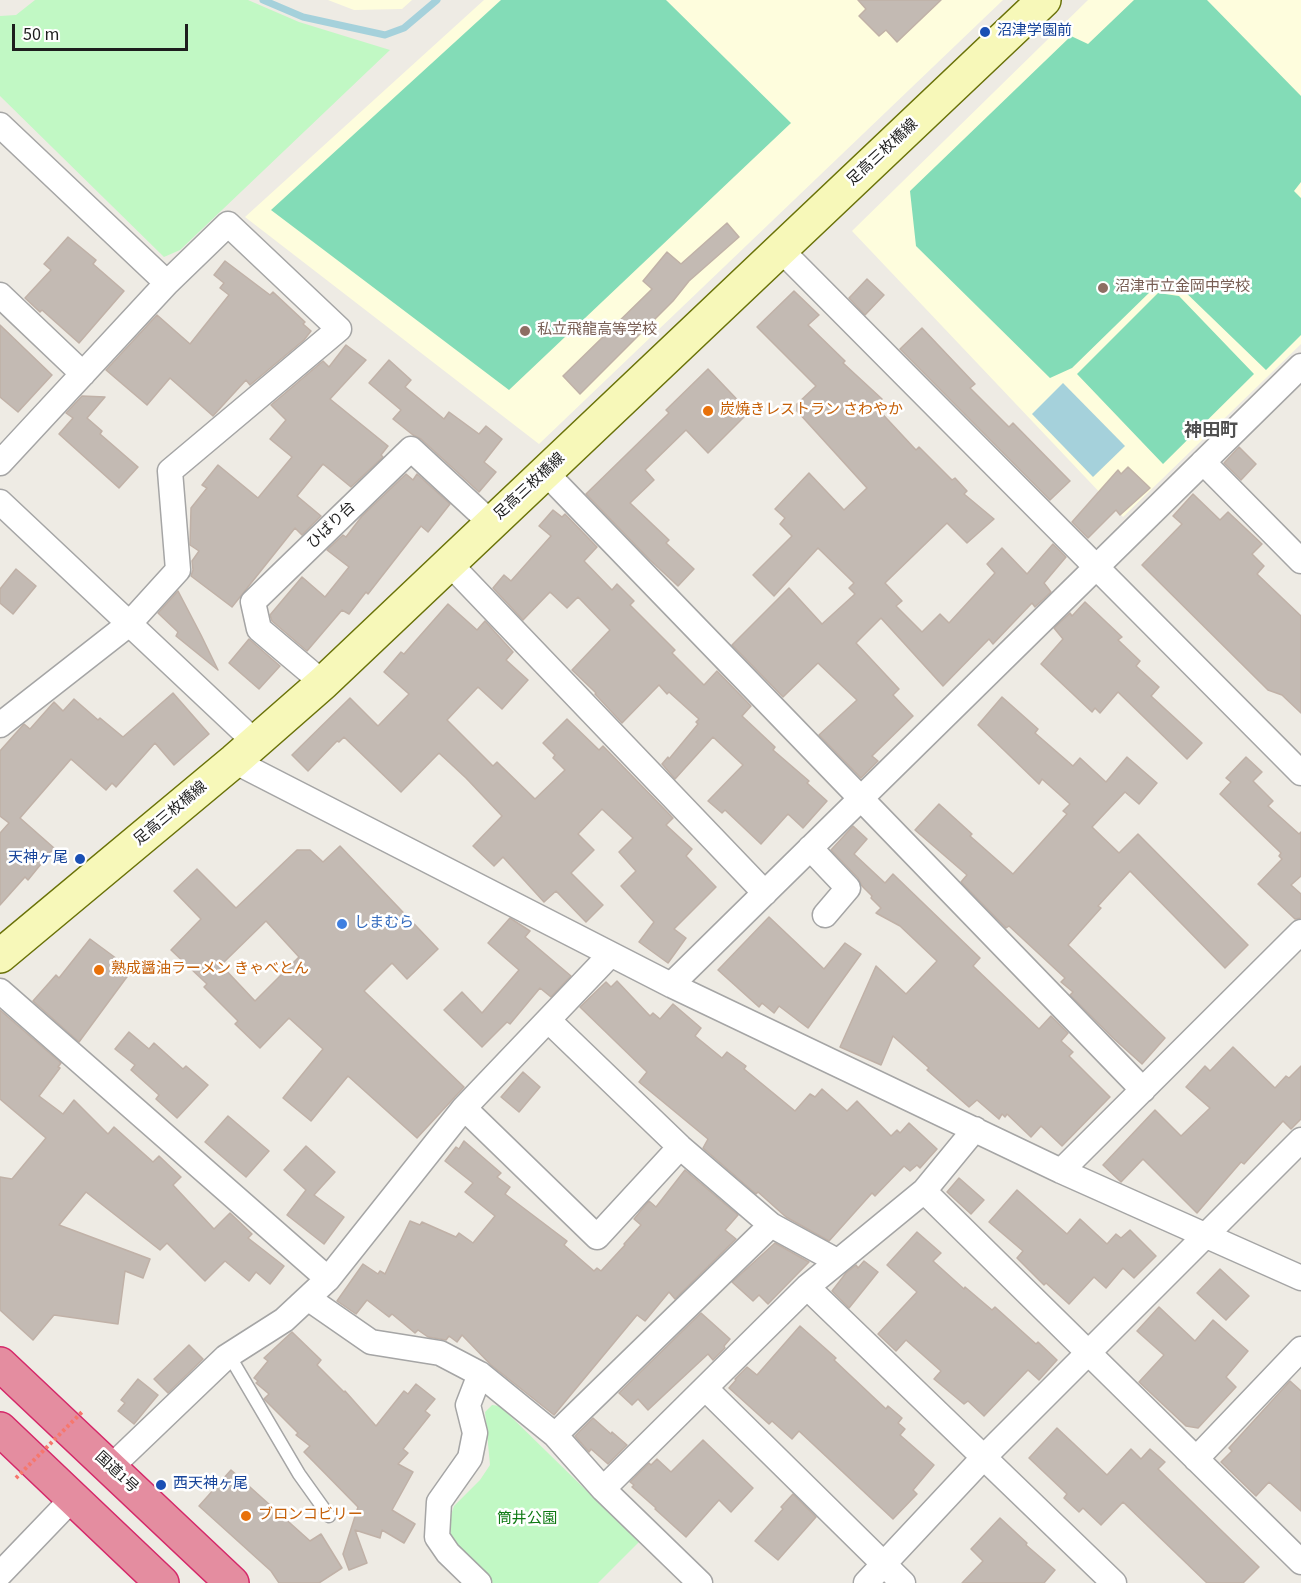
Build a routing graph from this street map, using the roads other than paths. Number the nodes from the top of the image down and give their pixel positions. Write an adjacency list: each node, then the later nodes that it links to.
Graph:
1 (1044, 0): 3 (main road, 足高三枚橋線)
2 (0, 125): 4 (street)
3 (780, 249): 10 (main road, 足高三枚橋線); 15 (street)
4 (167, 283): 7 (street); 16 (street)
5 (0, 295): 7 (street)
6 (1301, 366): 8 (street)
7 (83, 374): 9 (street)
8 (1203, 462): 13 (street); 15 (street)
9 (0, 463)
10 (546, 473): 12 (main road, 足高三枚橋線); 21 (street)
11 (0, 502): 16 (street)
12 (490, 524): 14 (main road, 足高三枚橋線); 17 (street, ひばり台)
13 (1301, 561)
14 (449, 563): 17 (main road, 足高三枚橋線); 23 (street)
15 (1096, 568): 20 (street); 21 (street)
16 (129, 624): 18 (street); 19 (street)
17 (323, 683): 19 (main road, 足高三枚橋線)
18 (0, 725)
19 (244, 752): 26 (street); 27 (main road, 足高三枚橋線)
20 (1301, 773)
21 (861, 799): 22 (street); 31 (street)
22 (810, 848): 23 (street); 24 (street)
23 (765, 892): 28 (street)
24 (825, 915)
25 (1301, 932): 31 (street)
26 (610, 955): 28 (street); 30 (street)
27 (0, 956)
28 (671, 985): 33 (street)
29 (0, 991): 42 (street)
30 (548, 1020): 32 (street); 35 (street)
31 (1143, 1090): 36 (street)
32 (464, 1108): 35 (street); 42 (street)
33 (975, 1129): 36 (street); 37 (street)
34 (1301, 1140): 39 (street)
35 (680, 1147): 38 (street)
36 (1061, 1171): 39 (street)
37 (924, 1191): 40 (street); 45 (street)
38 (771, 1224): 40 (street); 52 (street)
39 (1204, 1235): 41 (street); 45 (street)
40 (837, 1261): 43 (street)
41 (1301, 1278)
42 (328, 1279): 44 (street)
43 (807, 1287): 50 (street); 53 (street)
44 (309, 1299): 46 (street); 49 (street)
45 (1089, 1352): 53 (street); 54 (street)
46 (229, 1355): 55 (street); 58 (lane)
47 (1298, 1356): 54 (street)
48 (0, 1364): 55 (highway, 国道1号)
49 (480, 1374): 52 (street); 64 (street)
50 (706, 1389): 56 (street); 60 (street)
51 (0, 1430): 57 (highway)
52 (555, 1435): 56 (street)
53 (984, 1457): 60 (street); 68 (street)
54 (1196, 1459): 59 (street)
55 (110, 1468): 63 (highway, 国道1号)
56 (603, 1489): 65 (street)
57 (72, 1499): 61 (street); 62 (highway)
58 (329, 1516)
59 (1301, 1562)
60 (884, 1565): 66 (street); 67 (street)
61 (0, 1574)
62 (162, 1583)
63 (232, 1583)
64 (479, 1583)
65 (700, 1583)
66 (866, 1583)
67 (903, 1583)
68 (1114, 1583)

